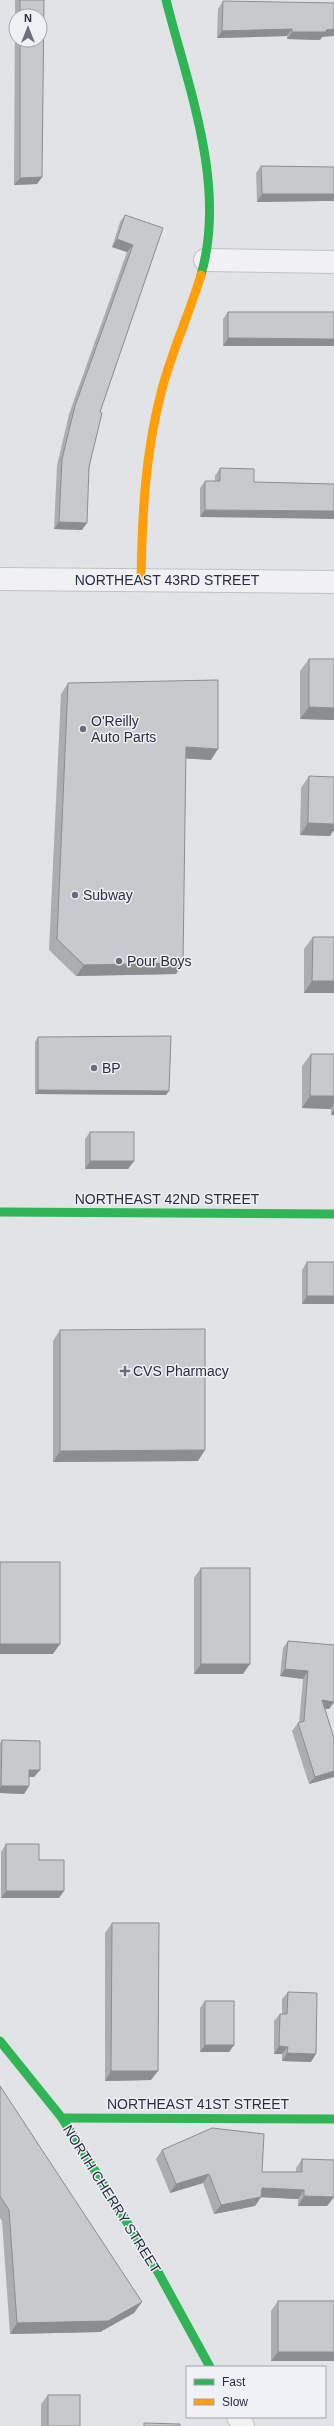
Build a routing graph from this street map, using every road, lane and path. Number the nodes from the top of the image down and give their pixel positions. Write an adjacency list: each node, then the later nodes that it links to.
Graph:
1 (166, 0): 2 (street)
2 (205, 260): 3 (street); 5 (street)
3 (334, 262)
4 (0, 579): 5 (street, NORTHEAST 43RD STREET)
5 (141, 580): 6 (street, NORTHEAST 43RD STREET)
6 (334, 582)
7 (0, 1212): 8 (street, NORTHEAST 42ND STREET)
8 (334, 1214)
9 (0, 2041): 10 (street, NORTH CHERRY STREET)
10 (62, 2118): 11 (street, NORTHEAST 41ST STREET); 12 (street, NORTH CHERRY STREET)
11 (334, 2119)
12 (209, 2366)

